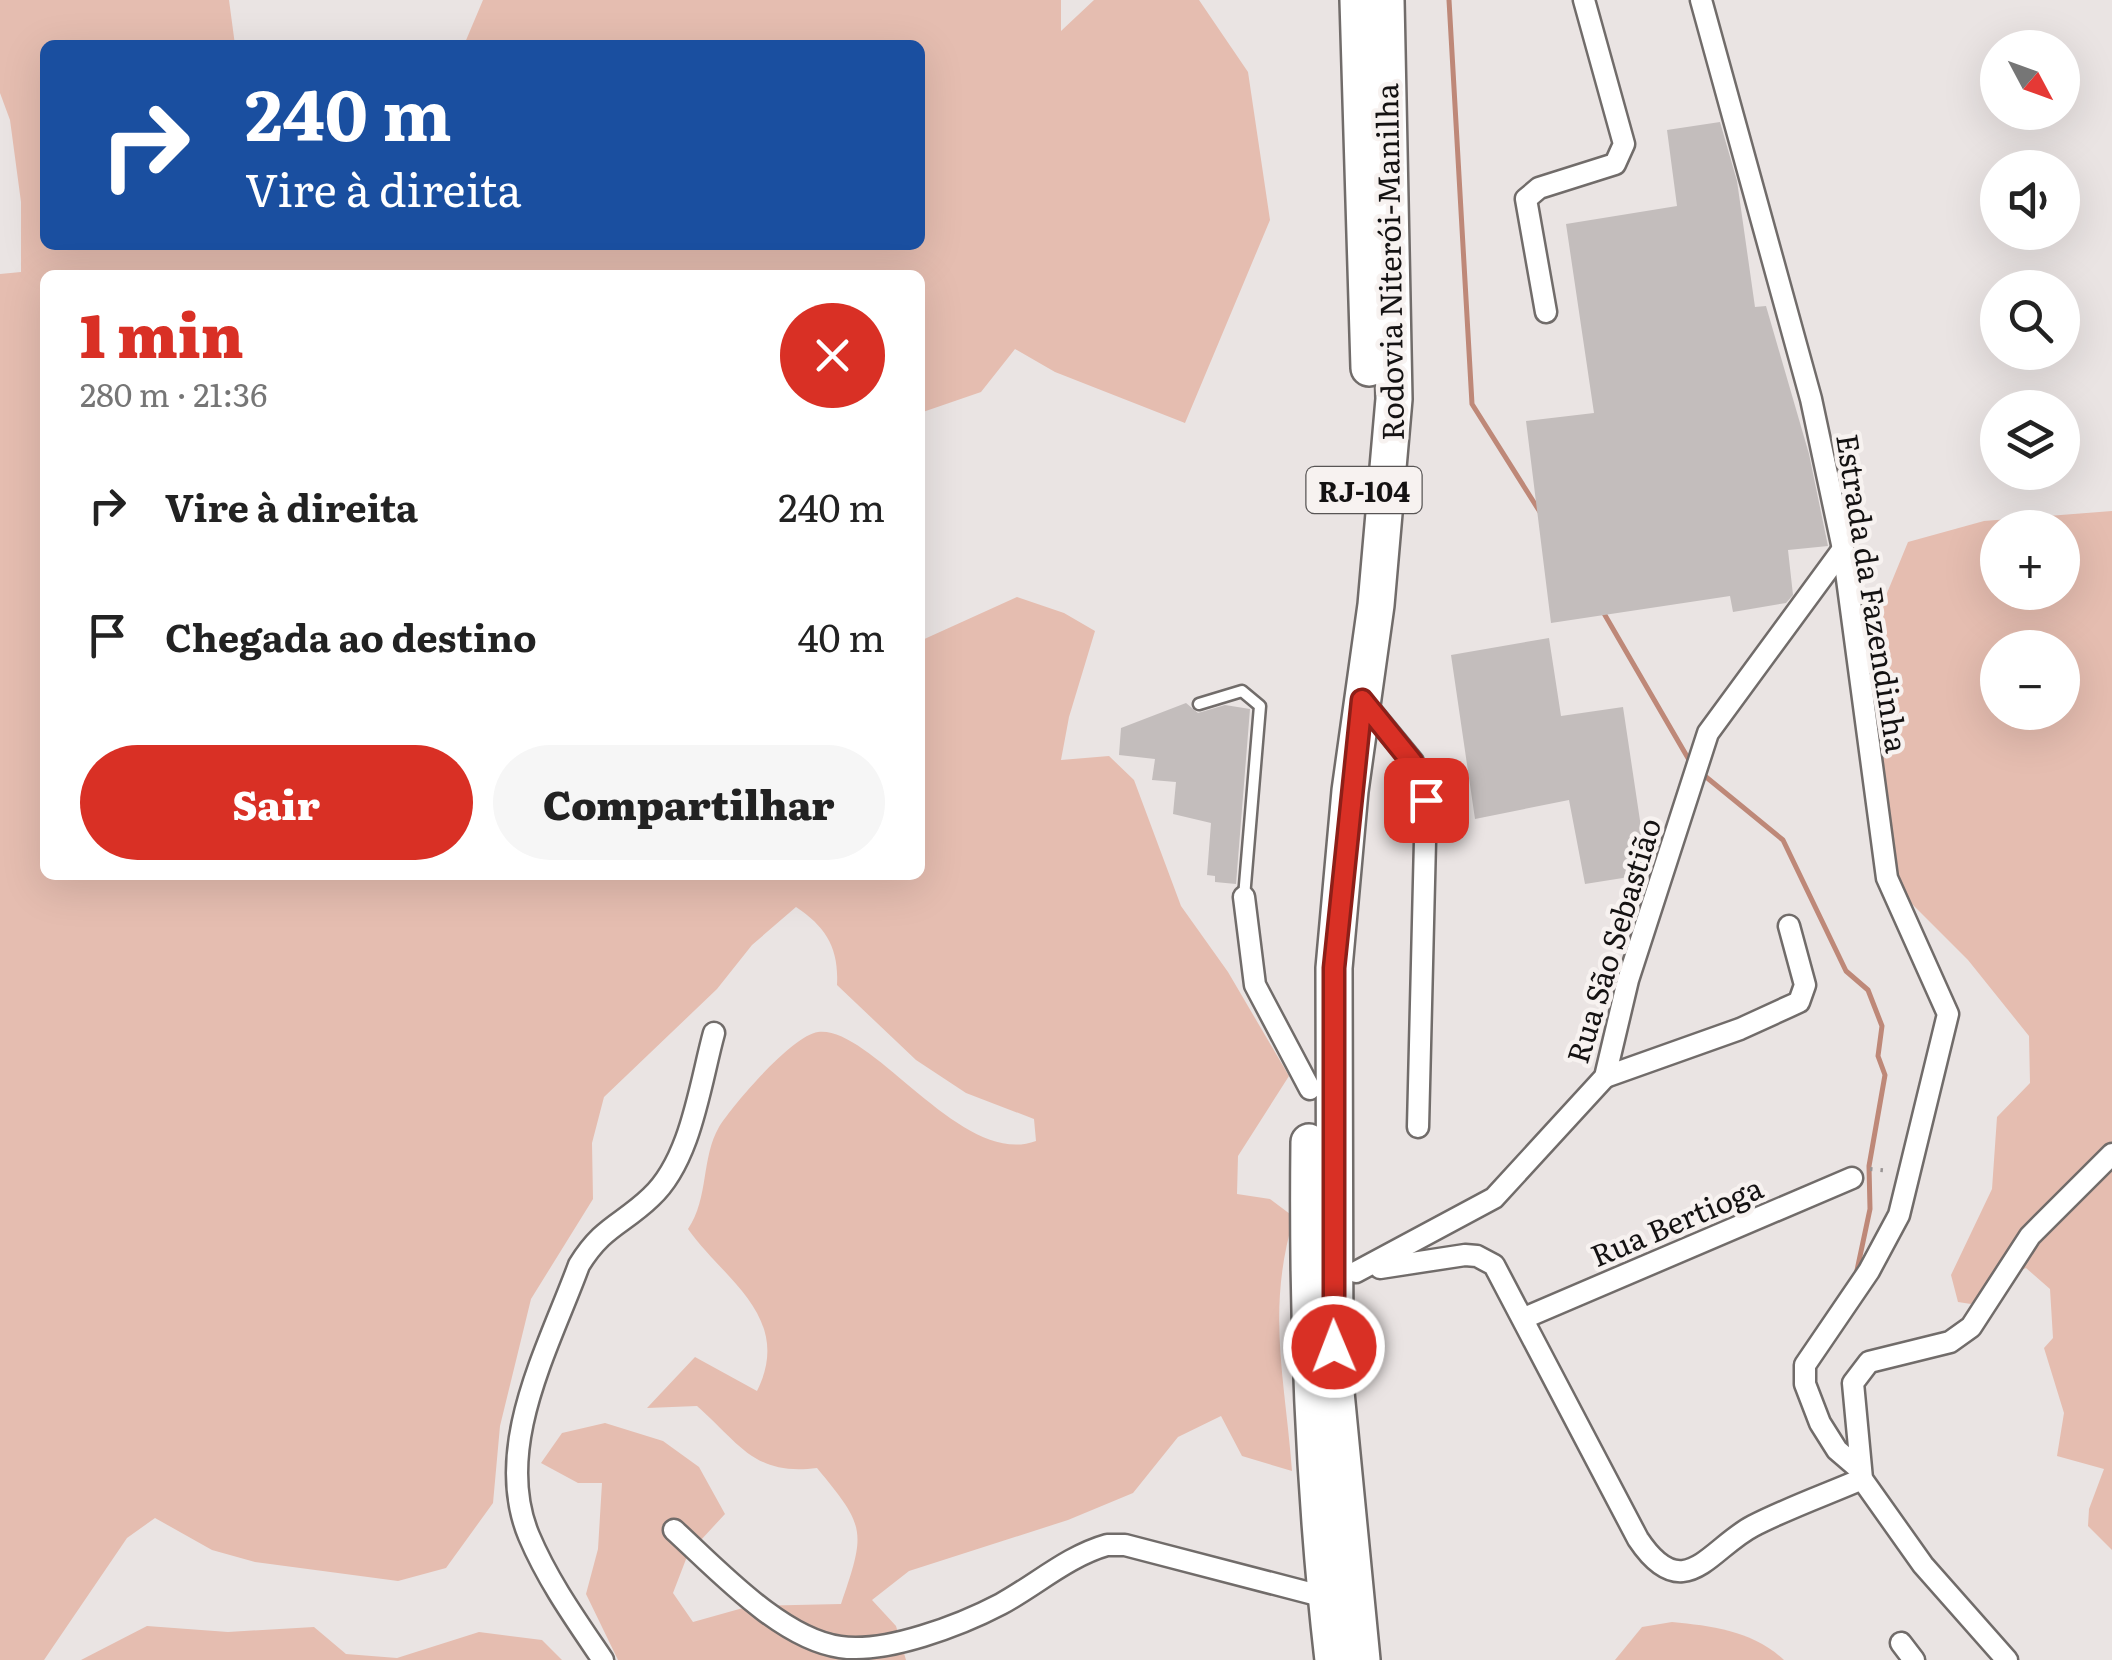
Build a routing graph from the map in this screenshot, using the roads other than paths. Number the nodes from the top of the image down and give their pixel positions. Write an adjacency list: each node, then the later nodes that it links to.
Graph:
1 (1358, 0): 13 (highway, Rodovia Niterói-Manilha / RJ-104)
2 (1386, 0): 7 (highway, Rodovia Niterói-Manilha / RJ-104)
3 (1584, 0): 5 (street)
4 (1701, 0): 6 (street, Estrada da Fazendinha)
5 (1546, 312)
6 (1842, 549): 12 (street, Rua São Sebastião); 19 (street, Estrada da Fazendinha)
7 (1362, 700): 14 (street); 17 (highway, Rodovia Niterói-Manilha / RJ-104)
8 (1199, 704): 9 (lane)
9 (1244, 897): 13 (street)
10 (1789, 926): 12 (street)
11 (714, 1033): 23 (street)
12 (1605, 1077): 17 (street, Rua São Sebastião)
13 (1310, 1089): 21 (highway, Rodovia Niterói-Manilha / RJ-104)
14 (1418, 1128)
15 (2112, 1154): 19 (street)
16 (1852, 1178): 18 (street, Rua Bertioga)
17 (1345, 1274): 18 (street); 25 (highway, Rodovia Niterói-Manilha / RJ-104)
18 (1524, 1318): 19 (street)
19 (1860, 1474): 27 (street)
20 (674, 1530): 21 (street)
21 (1326, 1597): 24 (highway, Rodovia Niterói-Manilha / RJ-104)
22 (1901, 1643): 26 (street)
23 (603, 1660)
24 (1333, 1660)
25 (1362, 1660)
26 (1914, 1660)
27 (2007, 1660)

